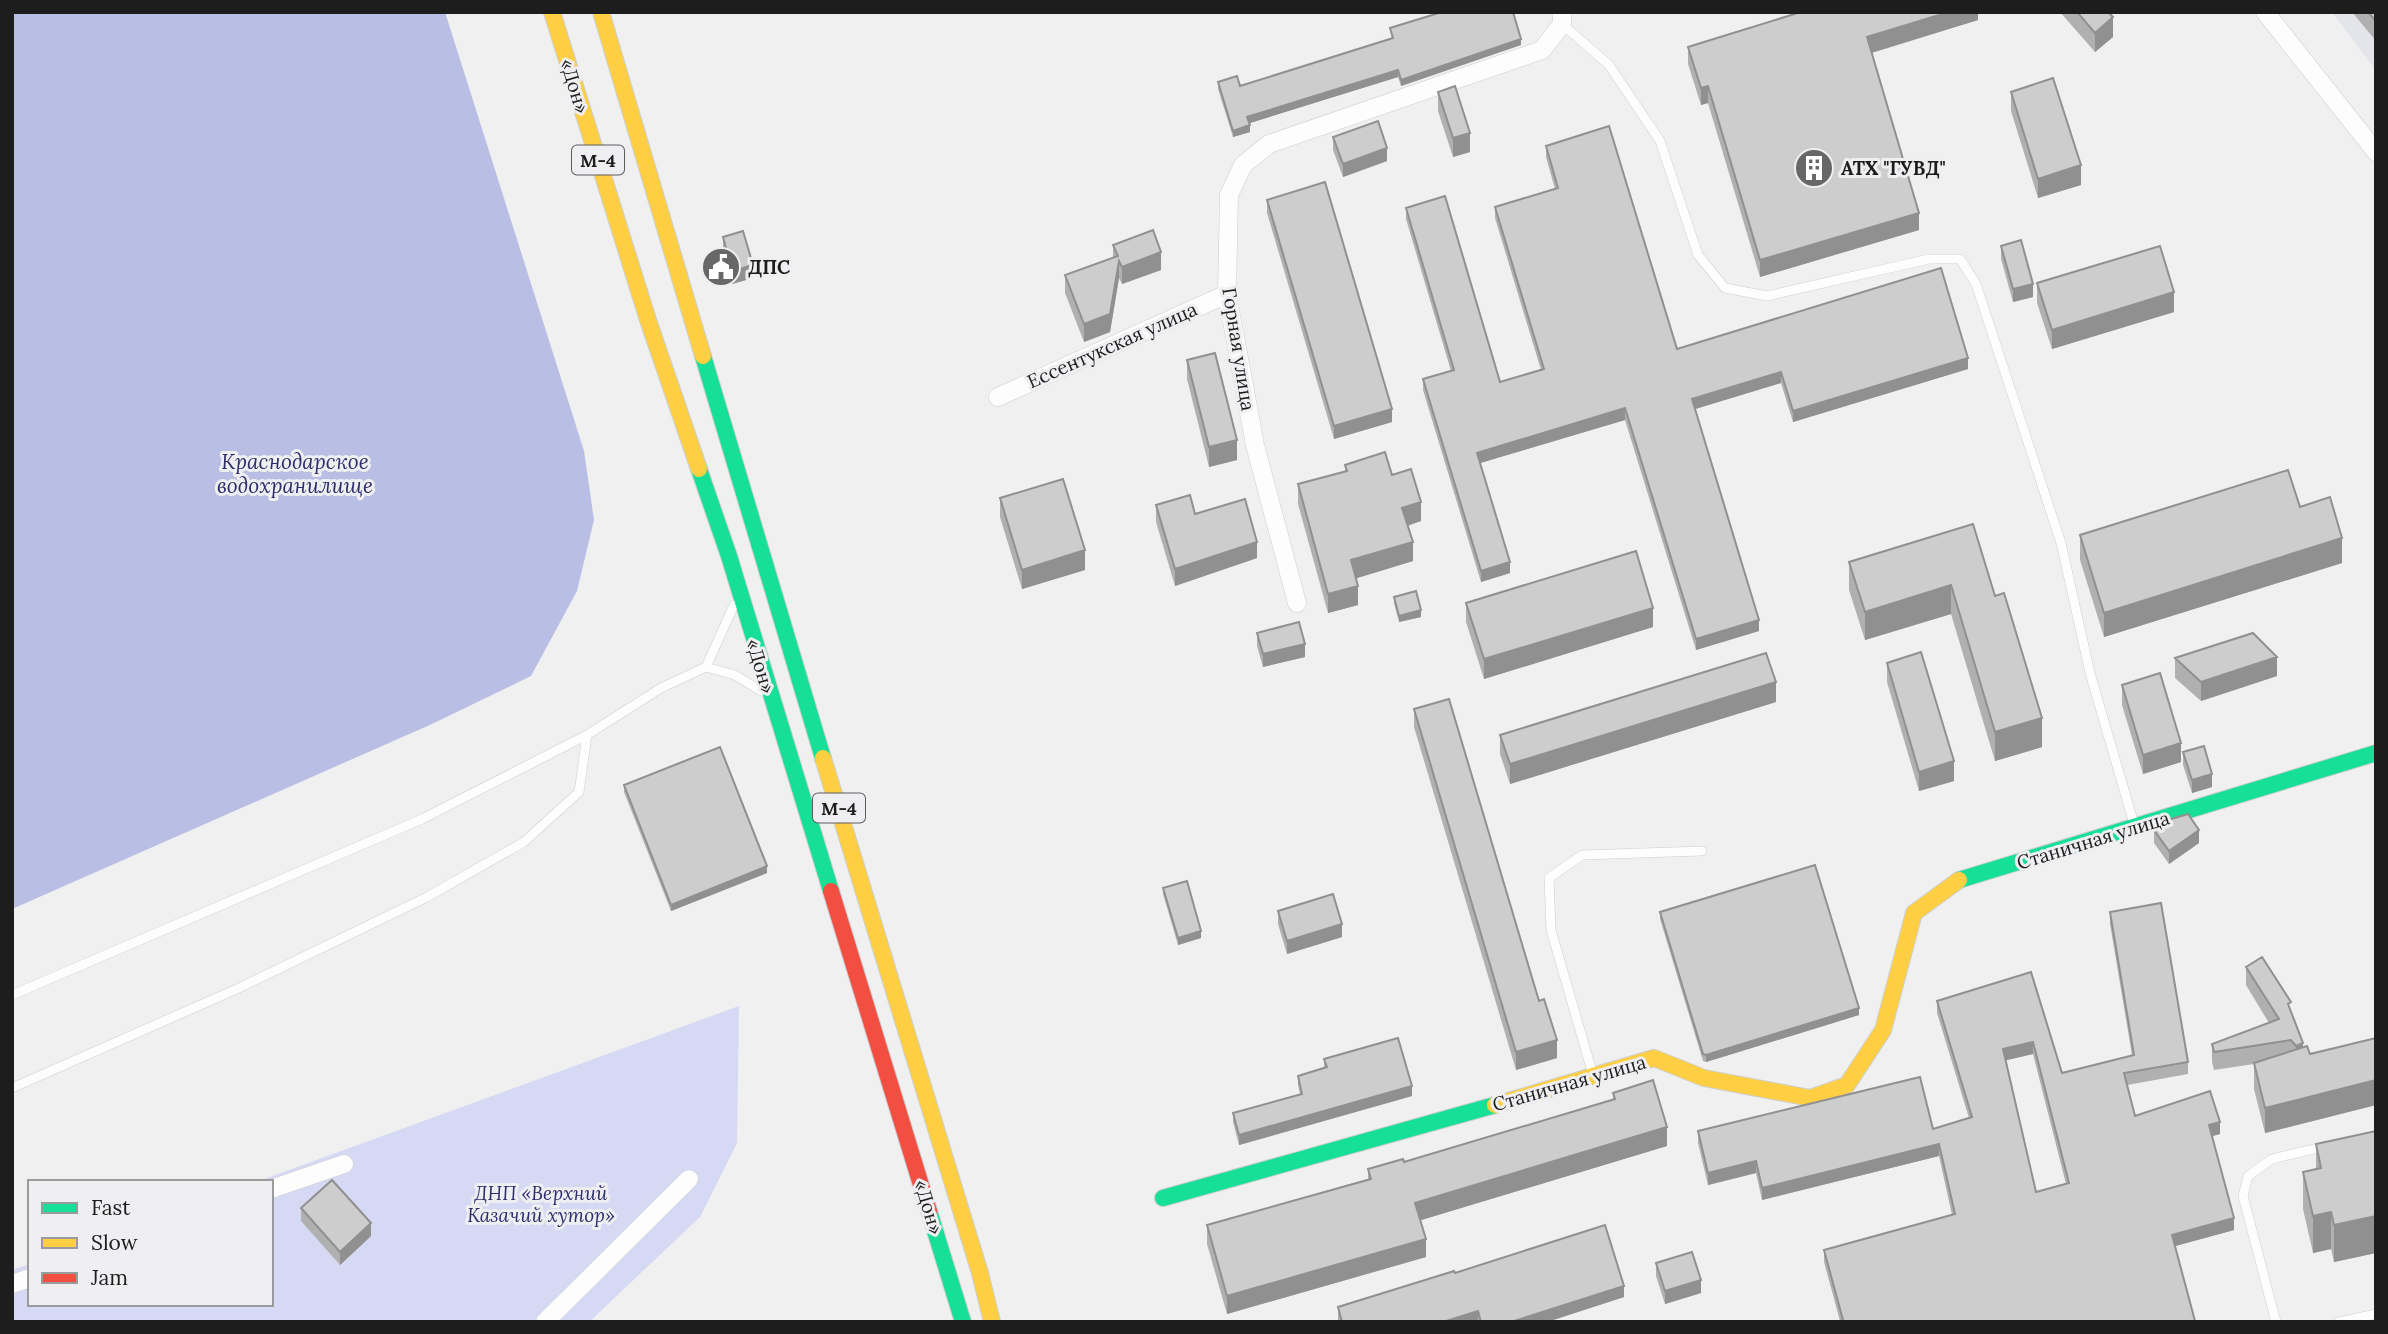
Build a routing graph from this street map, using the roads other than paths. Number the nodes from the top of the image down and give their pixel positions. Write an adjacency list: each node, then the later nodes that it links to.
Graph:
1 (552, 12): 8 (main road, «Дон» / М-4)
2 (601, 12): 27 (main road, «Дон» / М-4)
3 (2265, 12): 5 (street)
4 (1562, 18): 6 (street, Горная улица); 14 (lane)
5 (2376, 152)
6 (1227, 293): 7 (street, Ессентукская улица); 9 (street, Горная улица)
7 (998, 397)
8 (739, 594): 10 (lane); 11 (main road, «Дон» / М-4)
9 (1297, 603)
10 (706, 667): 11 (lane); 12 (lane)
11 (770, 697): 26 (main road, «Дон» / М-4)
12 (587, 735): 16 (lane); 18 (lane)
13 (2376, 752): 14 (main road, Станичная улица)
14 (2134, 827): 17 (main road, Станичная улица)
15 (1702, 852): 17 (lane)
16 (12, 995)
17 (1593, 1076): 23 (main road, Станичная улица)
18 (12, 1088)
19 (2340, 1144): 28 (lane)
20 (344, 1164): 22 (street)
21 (689, 1179): 25 (street)
22 (273, 1188)
23 (1163, 1198)
24 (2376, 1314): 29 (lane)
25 (545, 1322)
26 (963, 1322)
27 (992, 1322)
28 (2276, 1322)
29 (2339, 1322)

